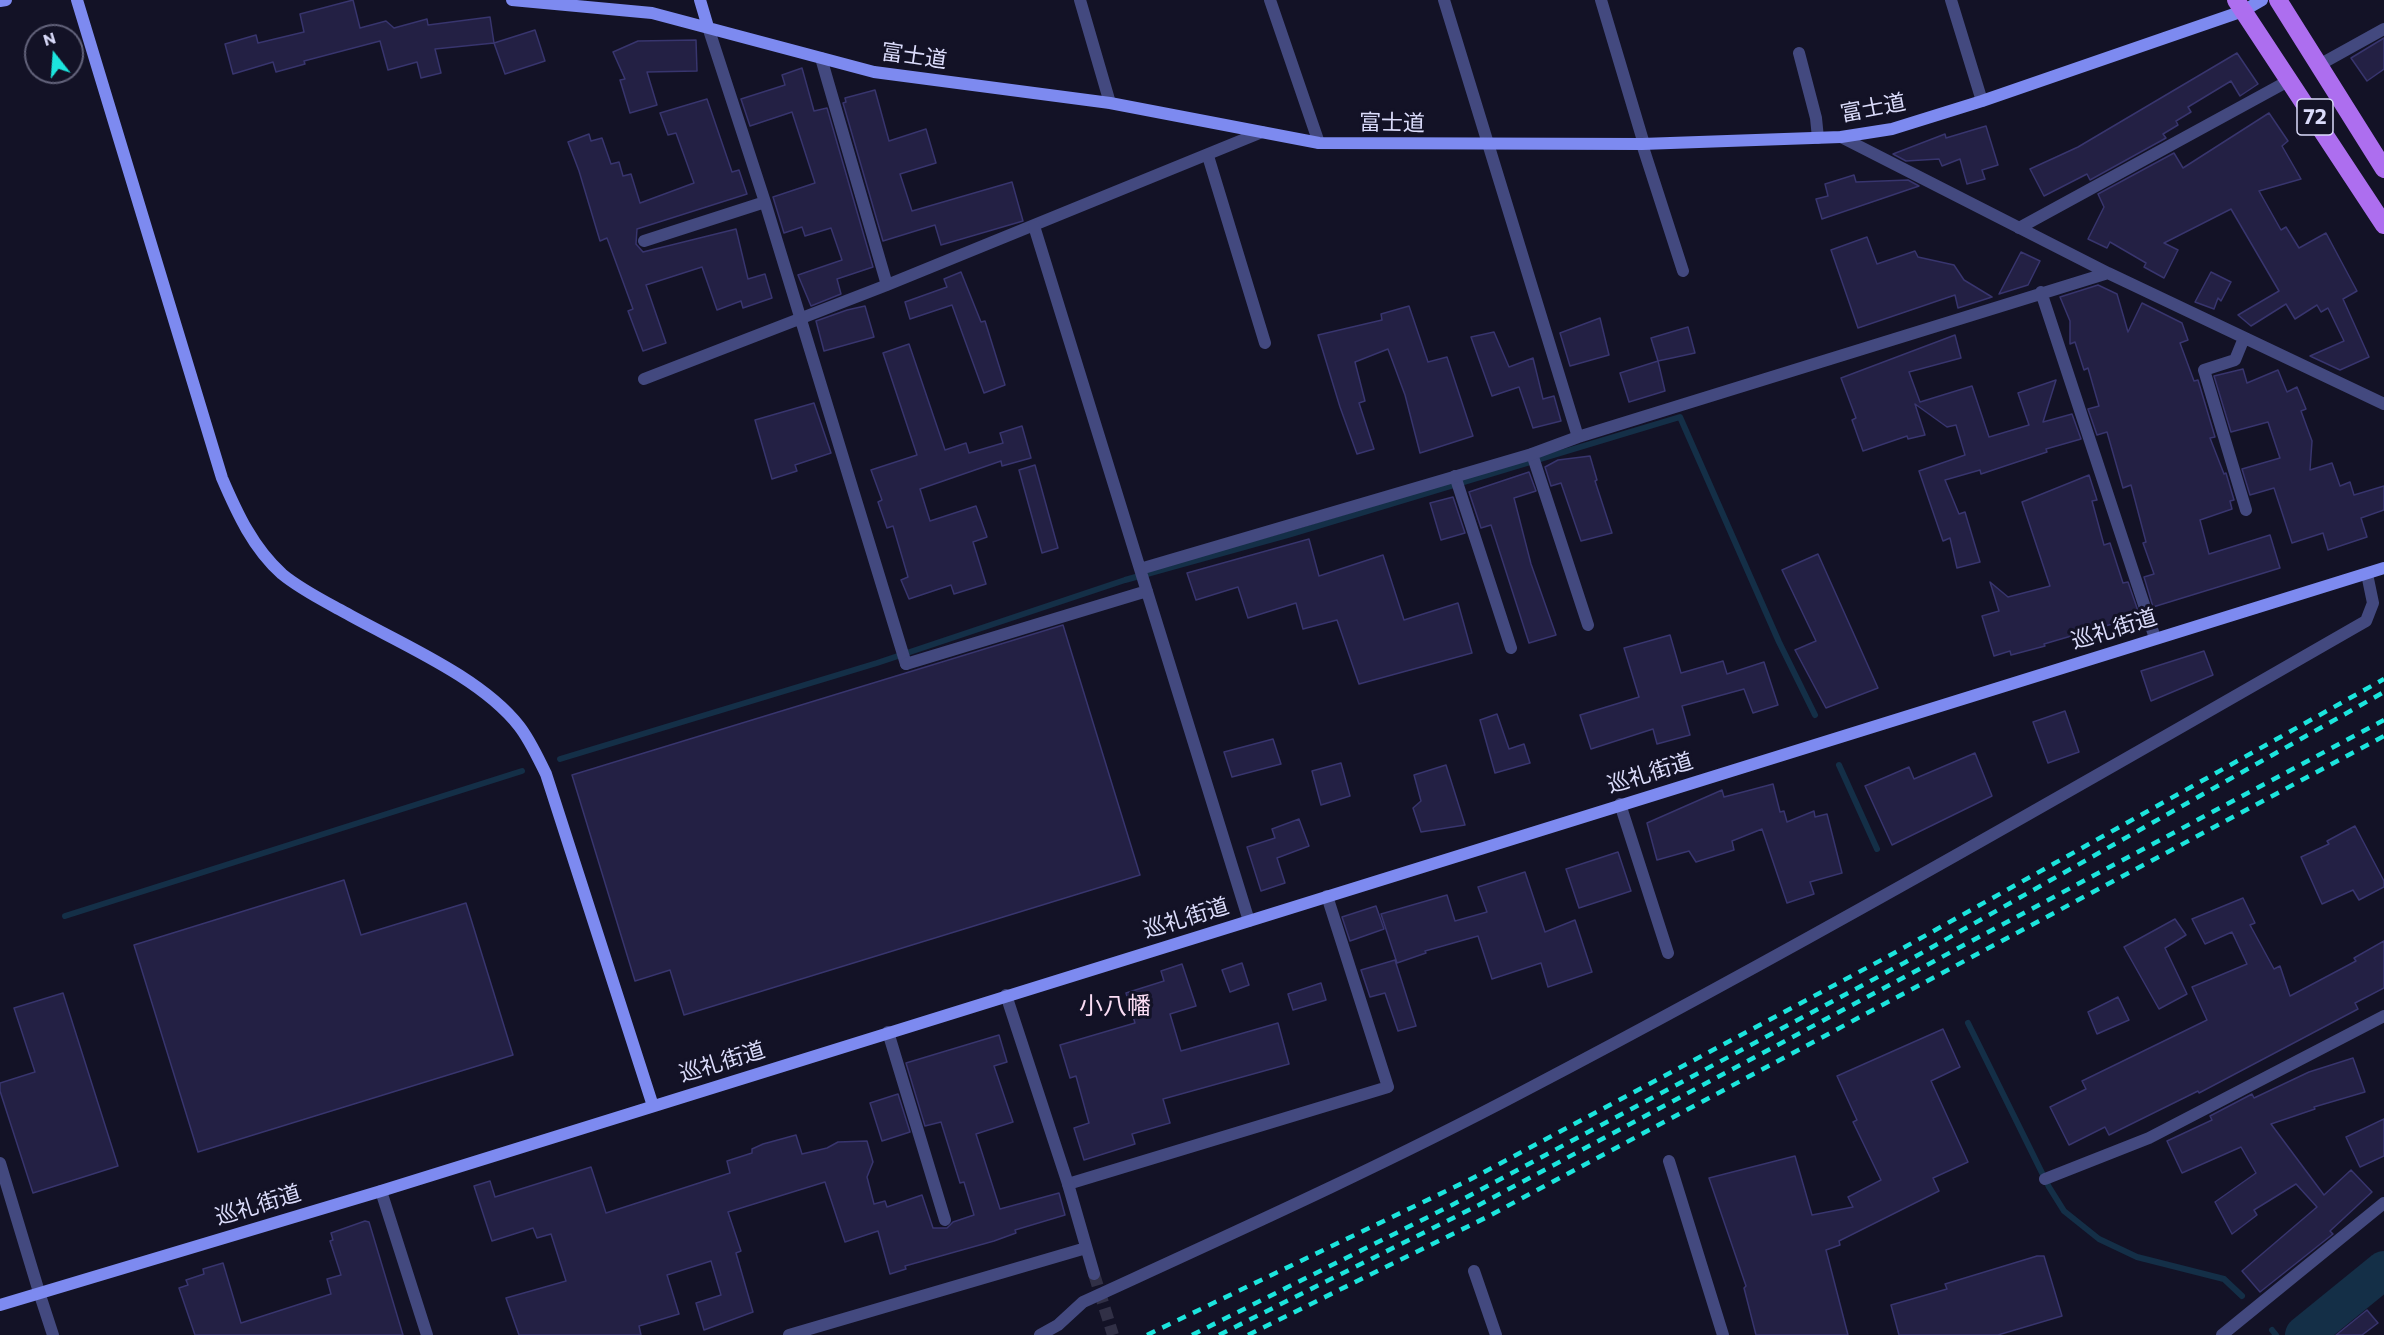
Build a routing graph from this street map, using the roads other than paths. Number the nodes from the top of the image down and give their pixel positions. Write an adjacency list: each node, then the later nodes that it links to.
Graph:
1 (6, 0): 12 (street)
2 (76, 0): 62 (street)
3 (512, 0): 14 (street, 富士道)
4 (700, 0): 14 (street)
5 (1080, 0): 21 (street)
6 (1270, 0): 25 (street)
7 (1444, 0): 27 (street)
8 (1601, 0): 26 (street)
9 (1951, 0): 20 (street)
10 (2262, 0): 13 (street, 富士道)
11 (2278, 0): 18 (main road, 72)
12 (0, 1)
13 (2239, 5): 19 (main road, 72); 20 (street, 富士道)
14 (708, 27): 17 (street, 富士道); 30 (street)
15 (2384, 29): 18 (street)
16 (1799, 53): 24 (street)
17 (820, 58): 21 (street, 富士道); 37 (street)
18 (2319, 65): 29 (main road, 72)
19 (2290, 80): 31 (main road, 72); 33 (street)
20 (1982, 101): 23 (street, 富士道)
21 (1110, 102): 22 (street, 富士道)
22 (1262, 132): 25 (street, 富士道); 28 (street)
23 (1841, 137): 24 (street, 富士道); 33 (street)
24 (1818, 138): 26 (street, 富士道)
25 (1319, 143): 27 (street, 富士道)
26 (1643, 144): 27 (street, 富士道); 35 (street)
27 (1488, 145): 44 (street)
28 (1208, 156): 32 (street); 41 (street)
29 (2384, 169)
30 (765, 202): 34 (street); 39 (street)
31 (2384, 225)
32 (1035, 226): 37 (street); 49 (street)
33 (2019, 228): 36 (street)
34 (644, 241)
35 (1683, 271)
36 (2108, 273): 38 (street); 40 (street)
37 (887, 285): 39 (street)
38 (2041, 292): 44 (street); 53 (street)
39 (800, 317): 42 (street); 51 (street)
40 (2244, 338): 43 (street); 47 (street)
41 (1265, 343)
42 (644, 379)
43 (2384, 404)
44 (1578, 437): 45 (street)
45 (1532, 454): 46 (street); 52 (street)
46 (1455, 476): 49 (street); 54 (street)
47 (2246, 510)
48 (2384, 568): 50 (street, 巡礼街道)
49 (1140, 569): 51 (street)
50 (2367, 574): 53 (street, 巡礼街道); 78 (street)
51 (1147, 591): 57 (street)
52 (1588, 625)
53 (2155, 638): 55 (street, 巡礼街道)
54 (1511, 648)
55 (1620, 804): 56 (street, 巡礼街道); 58 (street)
56 (1327, 896): 57 (street, 巡礼街道); 66 (street)
57 (1249, 921): 59 (street, 巡礼街道)
58 (1668, 953)
59 (1005, 995): 61 (street, 巡礼街道); 66 (street)
60 (2384, 1016): 65 (street)
61 (888, 1032): 62 (street, 巡礼街道); 69 (street)
62 (652, 1106): 67 (street, 巡礼街道)
63 (1668, 1161): 80 (street)
64 (0, 1163): 73 (street)
65 (2045, 1179)
66 (1068, 1184): 70 (street)
67 (381, 1191): 73 (street, 巡礼街道); 76 (street)
68 (2384, 1203): 81 (street)
69 (945, 1220)
70 (1086, 1248): 72 (street); 77 (street)
71 (1474, 1271): 79 (street)
72 (1094, 1274)
73 (39, 1292): 74 (street, 巡礼街道); 75 (street)
74 (0, 1305)
75 (53, 1335)
76 (426, 1335)
77 (789, 1335)
78 (1040, 1335)
79 (1496, 1335)
80 (1723, 1335)
81 (2222, 1335)

